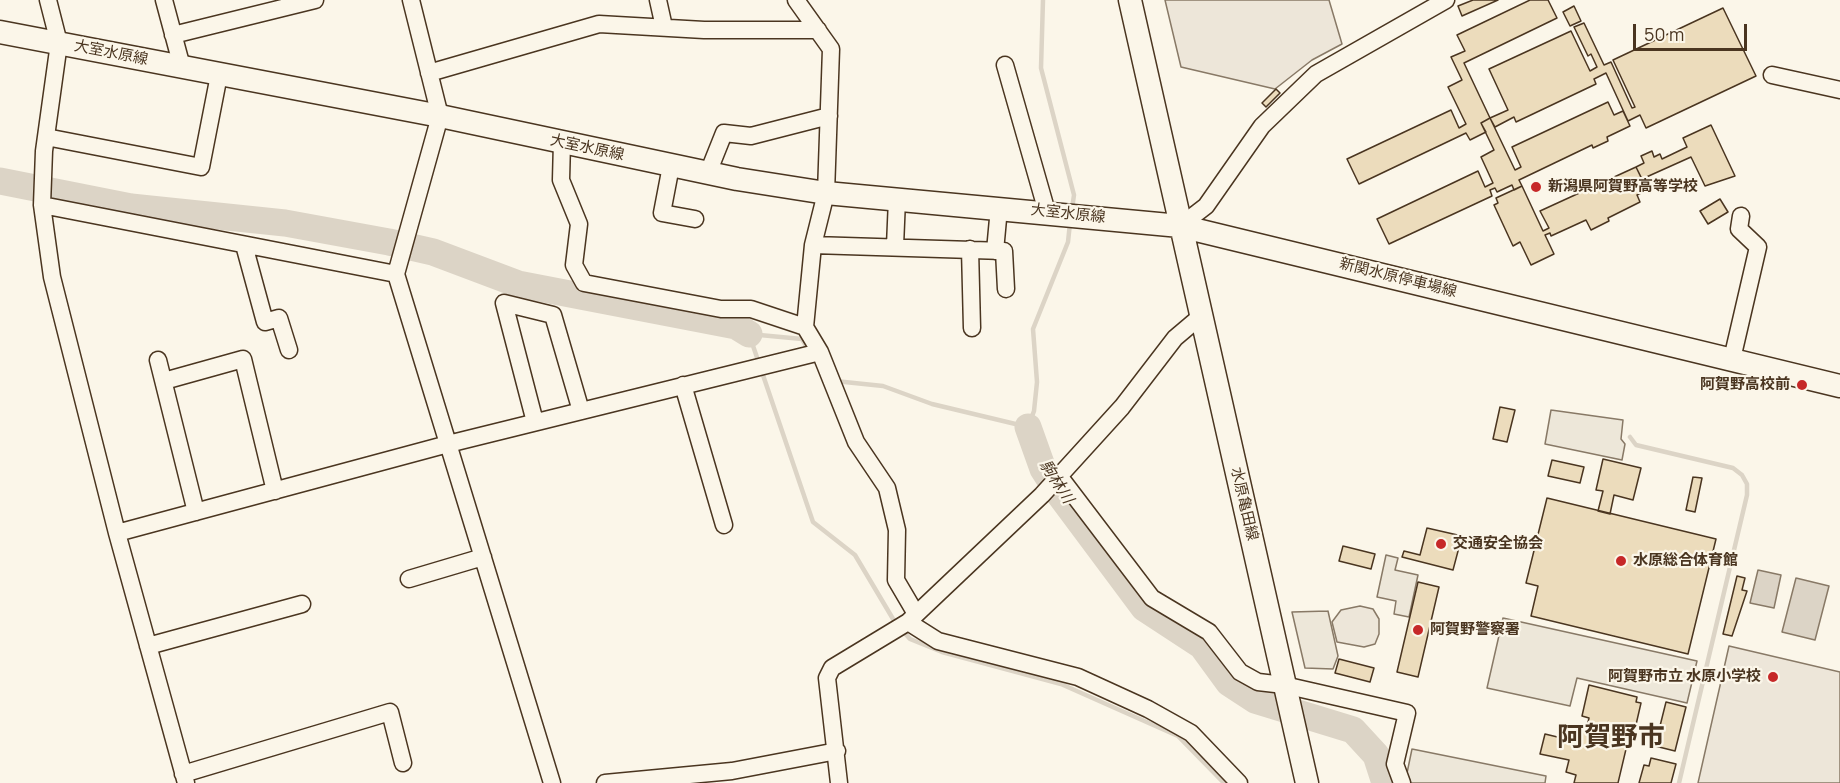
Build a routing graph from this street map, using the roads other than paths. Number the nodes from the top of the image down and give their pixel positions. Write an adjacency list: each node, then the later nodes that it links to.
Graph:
1 (48, 0): 13 (street)
2 (164, 0): 12 (street)
3 (315, 0): 12 (street)
4 (411, 0): 16 (street)
5 (658, 0): 9 (street)
6 (796, 0): 10 (street)
7 (1130, 0): 33 (main road)
8 (1446, 0): 33 (street)
9 (664, 27): 10 (street); 16 (street)
10 (818, 30): 21 (street)
11 (0, 32): 13 (main road, 大室水原線)
12 (173, 35): 15 (street)
13 (59, 43): 15 (main road, 大室水原線); 22 (street)
14 (1005, 65): 30 (street)
15 (182, 67): 17 (main road, 大室水原線)
16 (429, 74): 20 (street)
17 (219, 75): 20 (main road, 大室水原線); 22 (street)
18 (1772, 75): 19 (street)
19 (1840, 90)
20 (440, 116): 23 (main road, 大室水原線); 39 (street)
21 (829, 116): 25 (street); 26 (street)
22 (46, 137): 28 (street)
23 (562, 142): 24 (main road, 大室水原線); 42 (street)
24 (671, 166): 25 (main road, 大室水原線); 32 (street)
25 (708, 173): 26 (main road, 大室水原線)
26 (826, 193): 27 (main road, 大室水原線); 35 (street)
27 (897, 199): 29 (main road, 大室水原線); 36 (street)
28 (42, 205): 34 (street); 58 (street)
29 (999, 208): 30 (main road, 大室水原線); 38 (street)
30 (1047, 212): 33 (main road, 大室水原線)
31 (1741, 216): 47 (street)
32 (695, 219)
33 (1180, 226): 41 (main road, 水原亀田線); 47 (main road, 新関水原停車場線)
34 (244, 245): 39 (street); 44 (street)
35 (813, 245): 36 (street); 42 (street)
36 (895, 246): 37 (street)
37 (970, 249): 38 (street); 43 (street)
38 (995, 251): 40 (street)
39 (396, 274): 53 (street)
40 (1006, 289)
41 (1202, 316): 54 (street); 64 (main road, 水原亀田線)
42 (805, 327): 45 (street)
43 (972, 328)
44 (289, 350)
45 (820, 352): 49 (street); 62 (street)
46 (158, 360): 48 (street)
47 (1732, 360): 50 (main road, 新関水原停車場線)
48 (164, 381): 55 (street); 56 (street)
49 (683, 385): 51 (street); 57 (street)
50 (1840, 386)
51 (581, 411): 52 (street); 52 (street)
52 (535, 422): 53 (street)
53 (448, 444): 55 (street); 59 (street)
54 (1060, 477): 62 (street); 64 (street)
55 (275, 490): 56 (street)
56 (196, 512): 58 (street)
57 (724, 525)
58 (117, 533): 63 (street)
59 (483, 557): 60 (street); 68 (street)
60 (410, 579)
61 (302, 604): 63 (street)
62 (912, 618): 65 (street); 71 (street)
63 (148, 646): 67 (street)
64 (1285, 690): 72 (main road, 水原亀田線); 73 (street)
65 (837, 752): 69 (street); 70 (street)
66 (403, 763): 67 (street)
67 (184, 778)
68 (552, 783)
69 (605, 783)
70 (839, 783)
71 (1239, 783)
72 (1307, 783)
73 (1402, 783)

